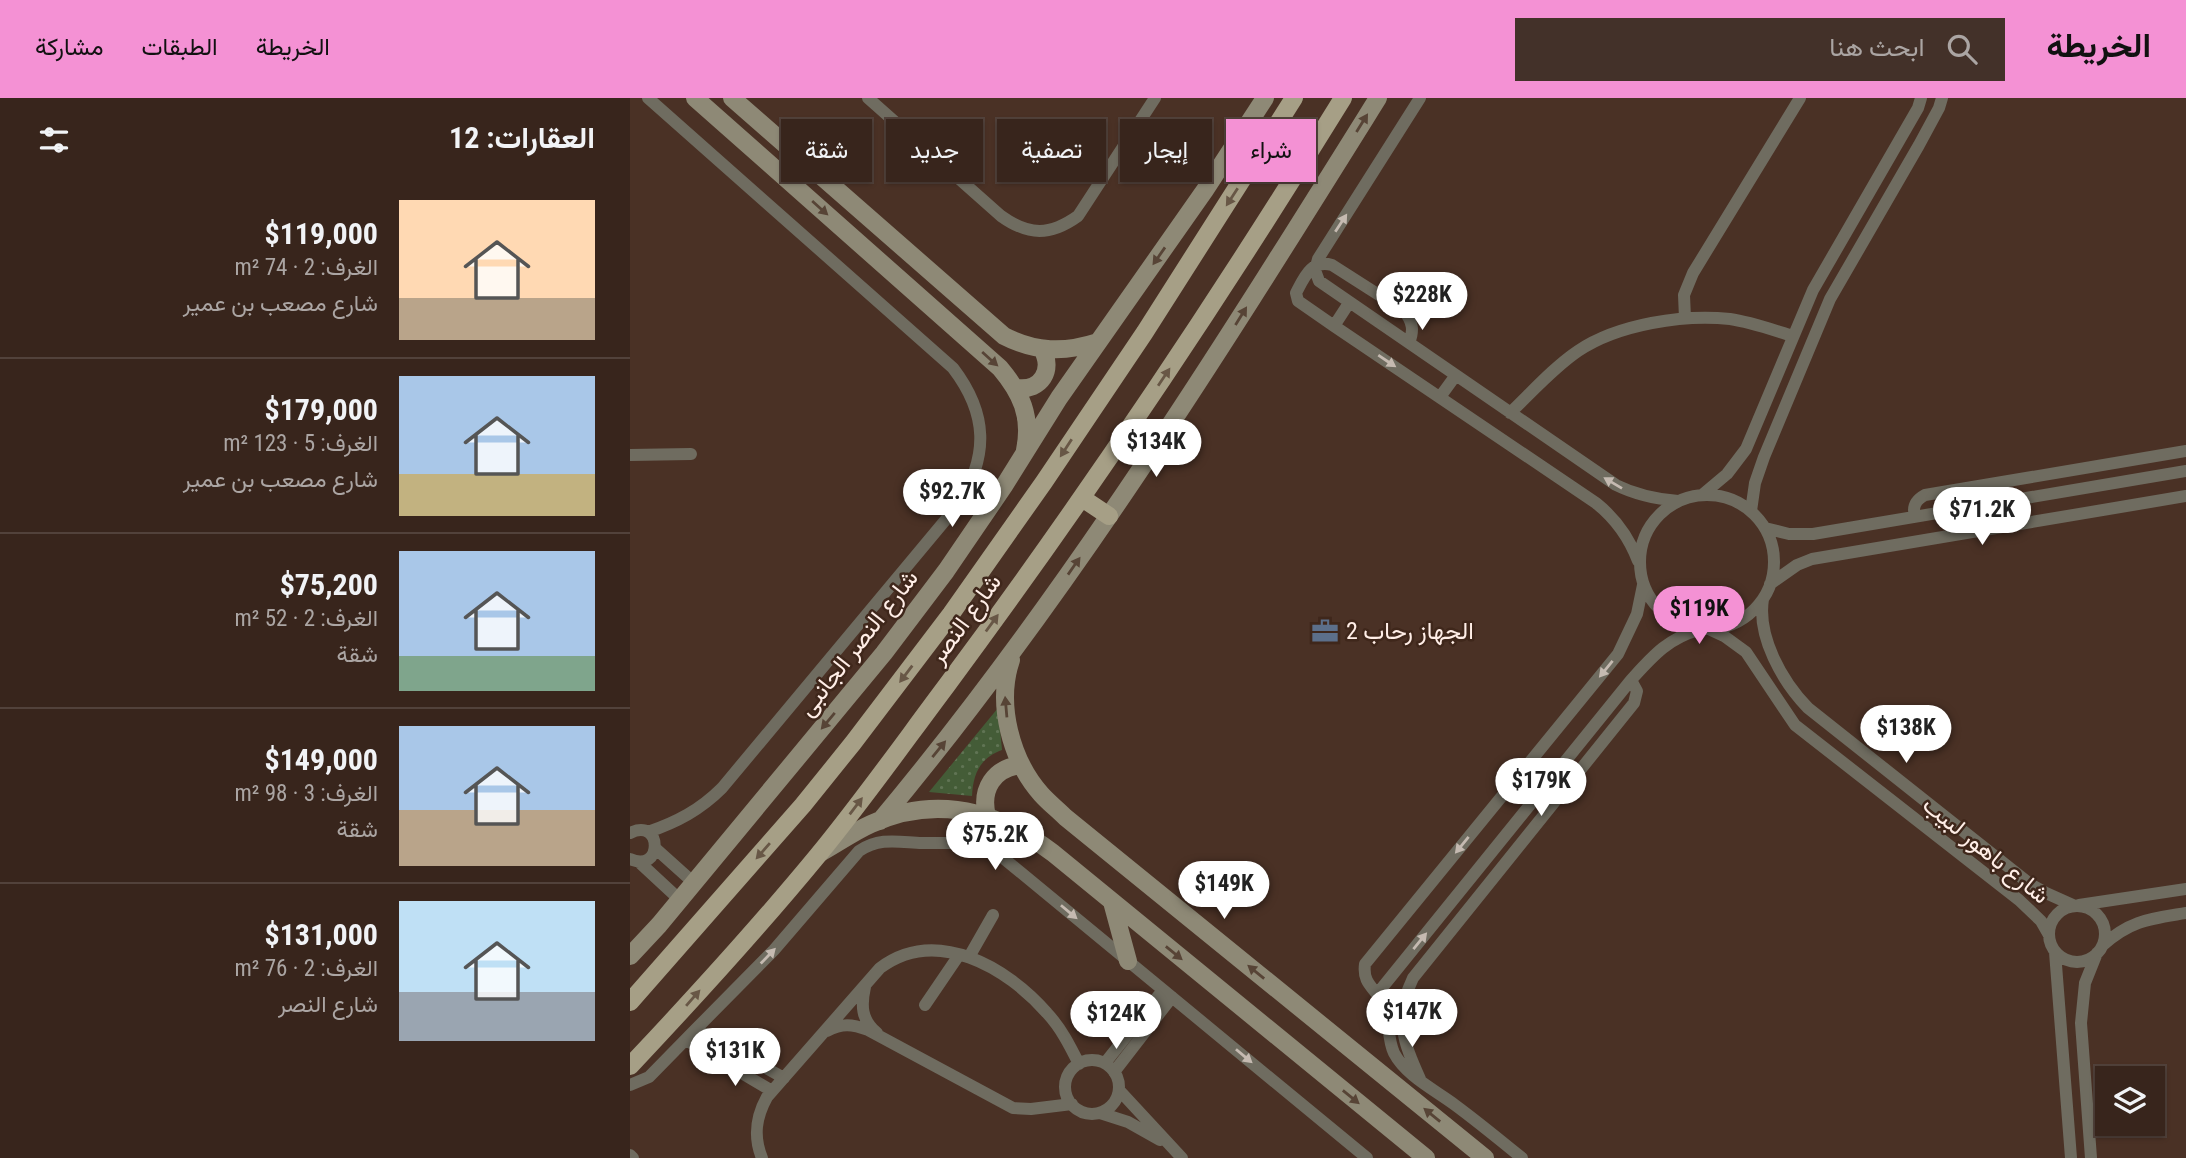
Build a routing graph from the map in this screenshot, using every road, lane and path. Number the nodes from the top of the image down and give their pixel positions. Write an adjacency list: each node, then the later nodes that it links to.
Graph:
1 (648, 98): 55 (street)
2 (695, 98): 25 (street, one-way to 25)
3 (732, 98): 23 (street)
4 (868, 98): 5 (street)
5 (1155, 98)
6 (1265, 98): 21 (street, شارع النصر الجانبى, one-way to 21)
7 (1294, 98): 76 (main road, شارع النصر, one-way to 76)
8 (1343, 98): 38 (main road, شارع النصر, one-way to 8)
9 (1378, 98): 42 (street, one-way to 9)
10 (1420, 98): 16 (street, one-way to 10)
11 (1800, 98): 18 (street)
12 (1921, 98): 14 (street)
13 (1942, 98): 15 (street)
14 (1865, 197): 15 (street); 20 (street)
15 (1882, 207): 41 (street)
16 (1316, 265): 17 (street); 19 (street); 22 (street)
17 (1349, 303): 19 (street); 22 (street)
18 (1685, 318): 20 (street); 27 (street)
19 (1334, 326): 26 (street, one-way to 26)
20 (1793, 336): 36 (street)
21 (1098, 342): 23 (street); 30 (street, شارع النصر الجانبى)
22 (1409, 344): 24 (street)
23 (1042, 349): 25 (street)
24 (1456, 375): 26 (street); 27 (street)
25 (1017, 388): 30 (street)
26 (1440, 397): 33 (street)
27 (1510, 413): 28 (street)
28 (1558, 445): 33 (street); 39 (street, one-way to 28)
29 (2186, 452): 43 (street)
30 (1024, 453): 60 (street, شارع النصر الجانبى, one-way to 60)
31 (691, 454): 32 (street)
32 (630, 455)
33 (1544, 466): 45 (street)
34 (2186, 471): 35 (street)
35 (2147, 478): 40 (street); 43 (street)
36 (1702, 495): 39 (street); 41 (street)
37 (2186, 496): 40 (street)
38 (1082, 498): 42 (main road); 58 (main road, شارع النصر, one-way to 38)
39 (1678, 500): 45 (street)
40 (2151, 502): 46 (street)
41 (1751, 511): 44 (street)
42 (1109, 516): 50 (street, one-way to 42)
43 (1915, 516): 44 (street)
44 (1765, 528): 46 (street)
45 (1638, 561): 47 (street)
46 (1770, 584): 48 (street)
47 (1643, 585): 49 (street); 75 (street, one-way to 75)
48 (1763, 599): 49 (street); 64 (street, شارع باهور لبيب)
49 (1705, 630): 51 (street); 67 (street, شارع باهور لبيب)
50 (1014, 650): 52 (street, one-way to 50); 54 (street, one-way to 50)
51 (1631, 680): 75 (street, one-way to 51); 88 (street)
52 (1021, 765): 53 (street); 99 (street, one-way to 52)
53 (987, 816): 54 (street); 63 (street)
54 (880, 821): 58 (street)
55 (648, 832): 56 (street); 57 (street)
56 (630, 833)
57 (655, 848): 59 (street); 60 (street)
58 (820, 853): 85 (main road, شارع النصر, one-way to 58)
59 (632, 860): 62 (street)
60 (694, 883): 62 (street, شارع النصر الجانبى)
61 (2186, 889): 64 (street)
62 (680, 900): 70 (street, شارع النصر الجانبى)
63 (1112, 902): 72 (street); 98 (street, one-way to 98)
64 (2076, 906): 67 (street); 68 (street)
65 (2186, 913): 68 (street)
66 (993, 915): 71 (street)
67 (2049, 935): 69 (street)
68 (2100, 949): 69 (street); 102 (street)
69 (2056, 952): 101 (street)
70 (630, 956)
71 (964, 956): 73 (street); 77 (street); 84 (street)
72 (1128, 961): 74 (street); 78 (street, one-way to 72)
73 (865, 986): 79 (street); 80 (street)
74 (1168, 994): 86 (street); 97 (street, one-way to 97)
75 (1377, 994): 88 (street)
76 (630, 1002)
77 (925, 1004)
78 (696, 1029): 81 (street); 82 (street)
79 (824, 1032): 80 (street); 87 (street)
80 (885, 1038): 92 (street)
81 (686, 1040): 83 (street); 89 (street)
82 (722, 1044): 83 (street); 87 (street)
83 (714, 1056): 91 (street)
84 (1079, 1063): 86 (street); 92 (street)
85 (630, 1066)
86 (1110, 1068): 90 (street)
87 (783, 1078): 91 (street)
88 (1420, 1079): 100 (street)
89 (630, 1085)
90 (1119, 1090): 93 (street); 94 (street)
91 (772, 1091): 95 (street)
92 (1072, 1104): 93 (street)
93 (1100, 1113): 94 (street)
94 (1172, 1148): 96 (street)
95 (762, 1158)
96 (1182, 1158)
97 (1367, 1158)
98 (1426, 1158)
99 (1485, 1158)
100 (1522, 1158)
101 (2071, 1158)
102 (2091, 1158)

